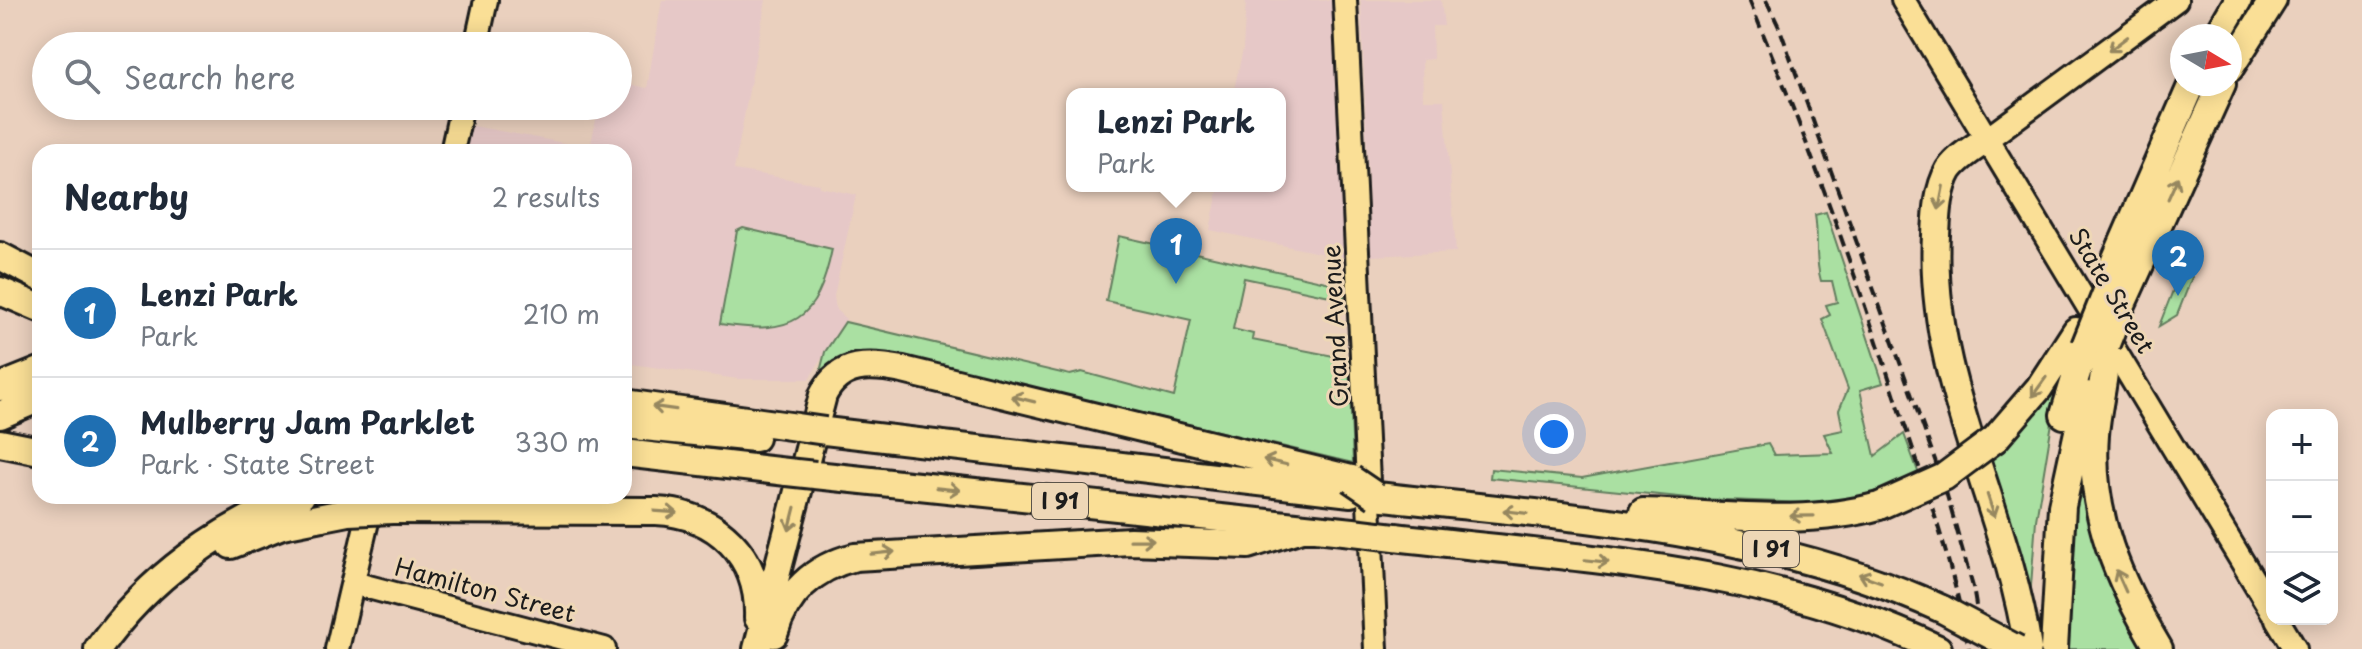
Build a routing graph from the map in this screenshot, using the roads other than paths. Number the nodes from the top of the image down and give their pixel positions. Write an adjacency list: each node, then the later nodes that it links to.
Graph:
1 (486, 0): 8 (main road)
2 (1345, 0): 50 (main road, Grand Avenue)
3 (1903, 0): 13 (main road, State Street)
4 (2176, 0): 13 (main road, one-way to 13)
5 (2238, 0): 7 (highway)
6 (2273, 0): 9 (highway)
7 (2224, 24)
8 (479, 32)
9 (2242, 49)
10 (2187, 96): 17 (highway)
11 (2215, 96): 17 (highway, one-way to 11)
12 (459, 120): 14 (main road)
13 (1987, 139): 43 (main road, State Street); 53 (highway, one-way to 53)
14 (454, 144)
15 (0, 256): 16 (highway)
16 (32, 273)
17 (2111, 287): 20 (highway, bridge)
18 (0, 291): 19 (highway)
19 (32, 305)
20 (2093, 352): 40 (highway, one-way to 40, bridge); 54 (highway); 55 (highway); 56 (highway, one-way to 20)
21 (32, 374): 22 (highway)
22 (0, 387)
23 (32, 401): 25 (highway)
24 (632, 404): 27 (highway, one-way to 24)
25 (0, 415)
26 (632, 425): 27 (highway)
27 (795, 435): 35 (highway, I 91)
28 (0, 443): 29 (highway)
29 (32, 449)
30 (632, 454): 32 (highway)
31 (0, 460): 34 (highway)
32 (689, 461): 33 (highway); 41 (highway, I 91, one-way to 41, bridge)
33 (632, 465)
34 (32, 466)
35 (1368, 491): 40 (highway, I 91, one-way to 35); 46 (highway, one-way to 46)
36 (284, 504): 44 (highway)
37 (379, 504): 44 (highway, bridge)
38 (383, 504): 42 (main road)
39 (417, 504): 46 (highway, one-way to 46)
40 (1593, 521): 52 (highway, I 91, one-way to 40, bridge)
41 (1305, 527): 46 (highway, one-way to 41); 51 (highway, I 91, one-way to 51, bridge)
42 (353, 583): 48 (main road); 49 (main road, Hamilton Street)
43 (2266, 601)
44 (133, 607): 47 (highway)
45 (2281, 625): 57 (main road)
46 (762, 648)
47 (98, 649)
48 (337, 649)
49 (604, 649)
50 (1376, 649)
51 (1938, 649)
52 (2017, 649)
53 (2028, 649)
54 (2039, 649)
55 (2054, 649)
56 (2159, 649)
57 (2295, 649)

